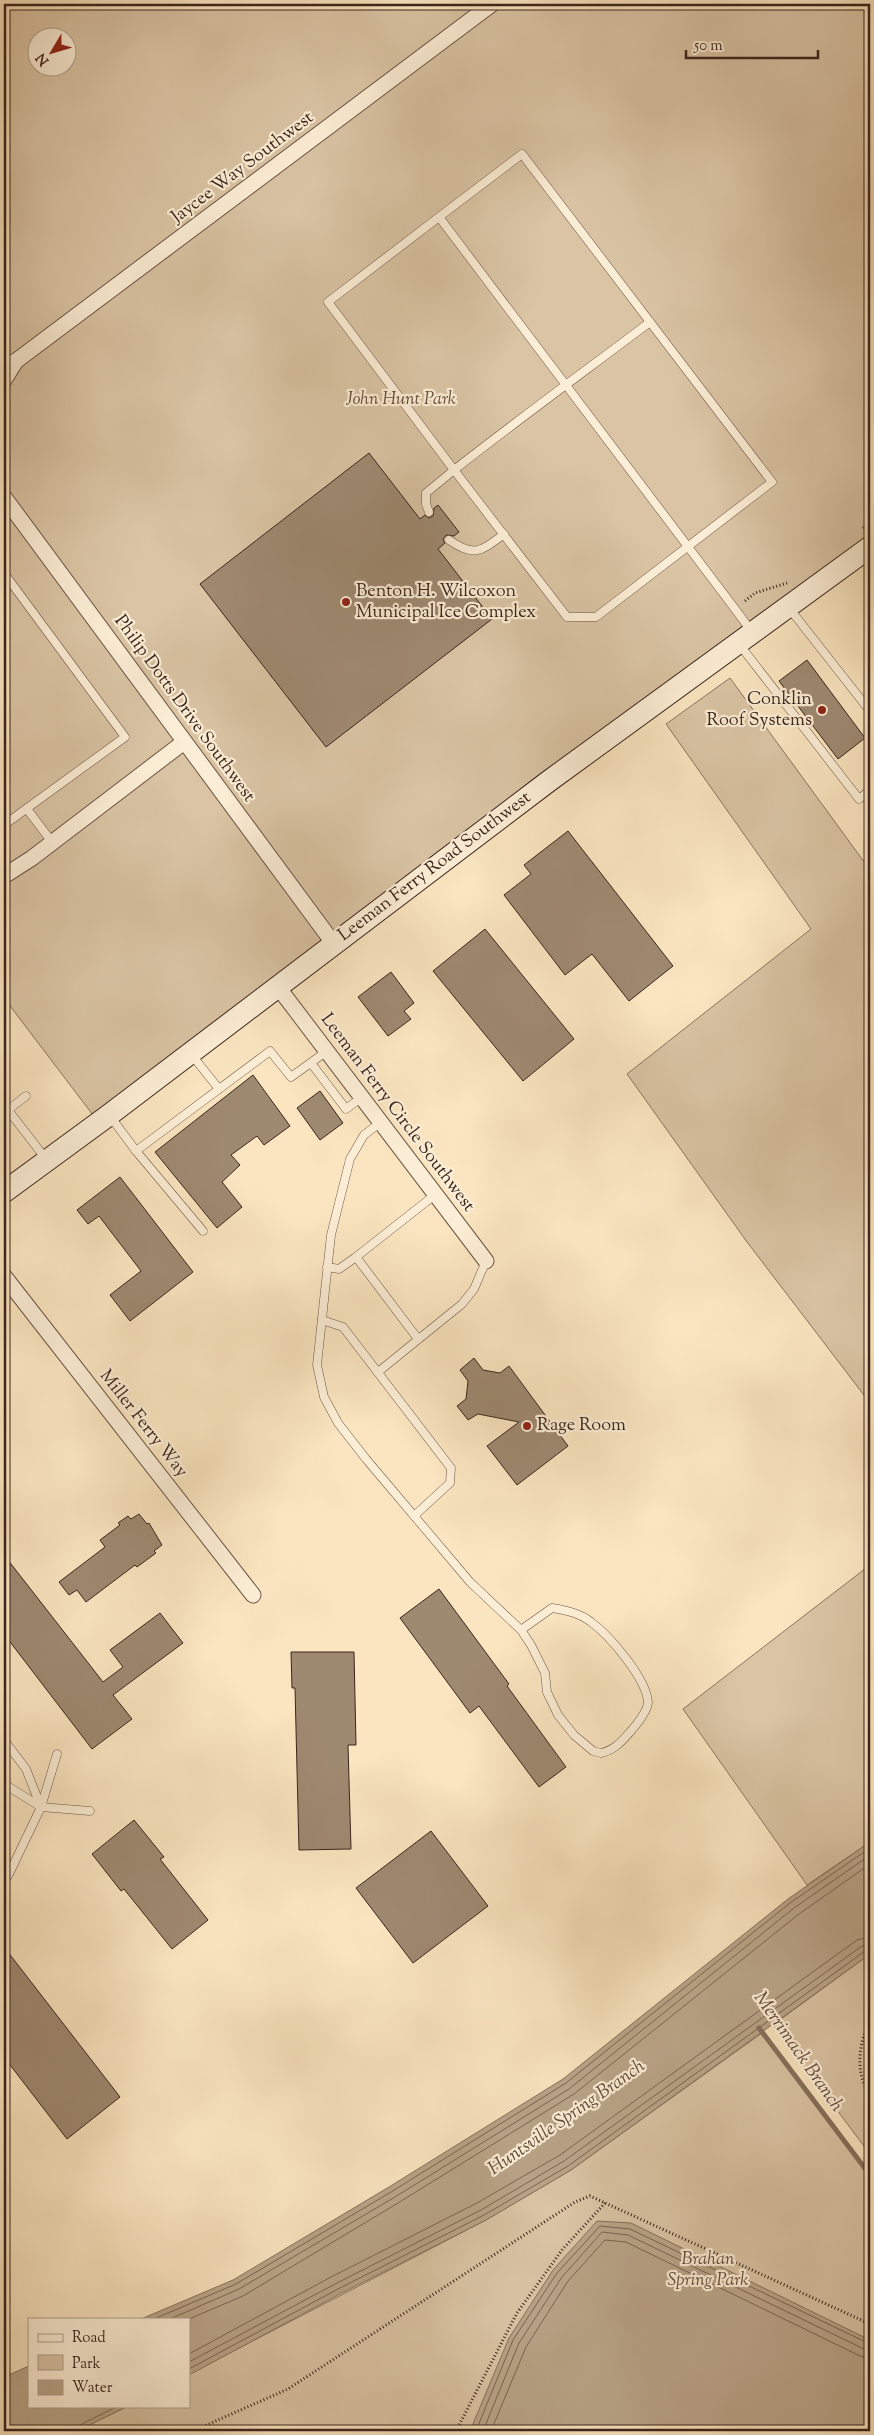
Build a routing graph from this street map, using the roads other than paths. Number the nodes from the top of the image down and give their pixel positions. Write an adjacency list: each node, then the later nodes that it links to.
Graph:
1 (492, 4): 4 (street, Jaycee Way Southwest)
2 (439, 217): 3 (lane); 6 (lane); 7 (lane)
3 (650, 322): 6 (lane); 13 (lane)
4 (10, 363): 5 (street, Jaycee Way Southwest)
5 (4, 380)
6 (566, 385): 7 (lane); 13 (lane)
7 (454, 470): 9 (lane); 10 (lane)
8 (4, 497): 18 (street, Philip Dotts Drive Southwest)
9 (429, 512)
10 (504, 534): 11 (lane); 13 (lane)
11 (449, 540)
12 (863, 540): 15 (street, Leeman Ferry Road Southwest)
13 (687, 546): 16 (lane)
14 (4, 573): 20 (lane)
15 (789, 608): 16 (street, Leeman Ferry Road Southwest); 17 (lane)
16 (746, 639): 19 (lane); 24 (street, Leeman Ferry Road Southwest)
17 (870, 712)
18 (184, 742): 22 (street); 24 (street, Philip Dotts Drive Southwest)
19 (870, 790)
20 (27, 809): 21 (lane); 22 (lane)
21 (4, 825)
22 (52, 842): 23 (street)
23 (4, 876)
24 (334, 944): 25 (street, Leeman Ferry Road Southwest)
25 (278, 987): 26 (street, Leeman Ferry Circle Southwest); 27 (street, Leeman Ferry Road Southwest)
26 (327, 1051): 28 (lane); 31 (street, Leeman Ferry Circle Southwest)
27 (191, 1054): 29 (lane); 32 (street, Leeman Ferry Road Southwest)
28 (311, 1063): 29 (lane); 31 (lane)
29 (219, 1089): 34 (lane)
30 (26, 1096): 35 (lane)
31 (362, 1097): 33 (street, Leeman Ferry Circle Southwest)
32 (109, 1115): 34 (lane); 35 (street, Leeman Ferry Road Southwest)
33 (381, 1122): 37 (street, Leeman Ferry Circle Southwest); 41 (lane)
34 (136, 1151): 38 (lane)
35 (47, 1161): 36 (street, Leeman Ferry Road Southwest)
36 (4, 1192)
37 (436, 1194): 39 (lane); 40 (street, Leeman Ferry Circle Southwest)
38 (203, 1231)
39 (356, 1257): 41 (lane); 44 (lane)
40 (486, 1261): 44 (lane)
41 (328, 1267): 43 (lane)
42 (4, 1276): 47 (street, Miller Ferry Way)
43 (322, 1320): 45 (lane); 46 (lane)
44 (418, 1339): 45 (lane)
45 (378, 1372): 46 (lane)
46 (414, 1516): 48 (lane)
47 (253, 1595)
48 (521, 1630): 48 (lane)
49 (4, 1740): 52 (lane)
50 (57, 1754): 52 (lane)
51 (4, 1784): 52 (lane)
52 (41, 1807): 53 (lane); 54 (lane)
53 (90, 1811)
54 (8, 1876)

